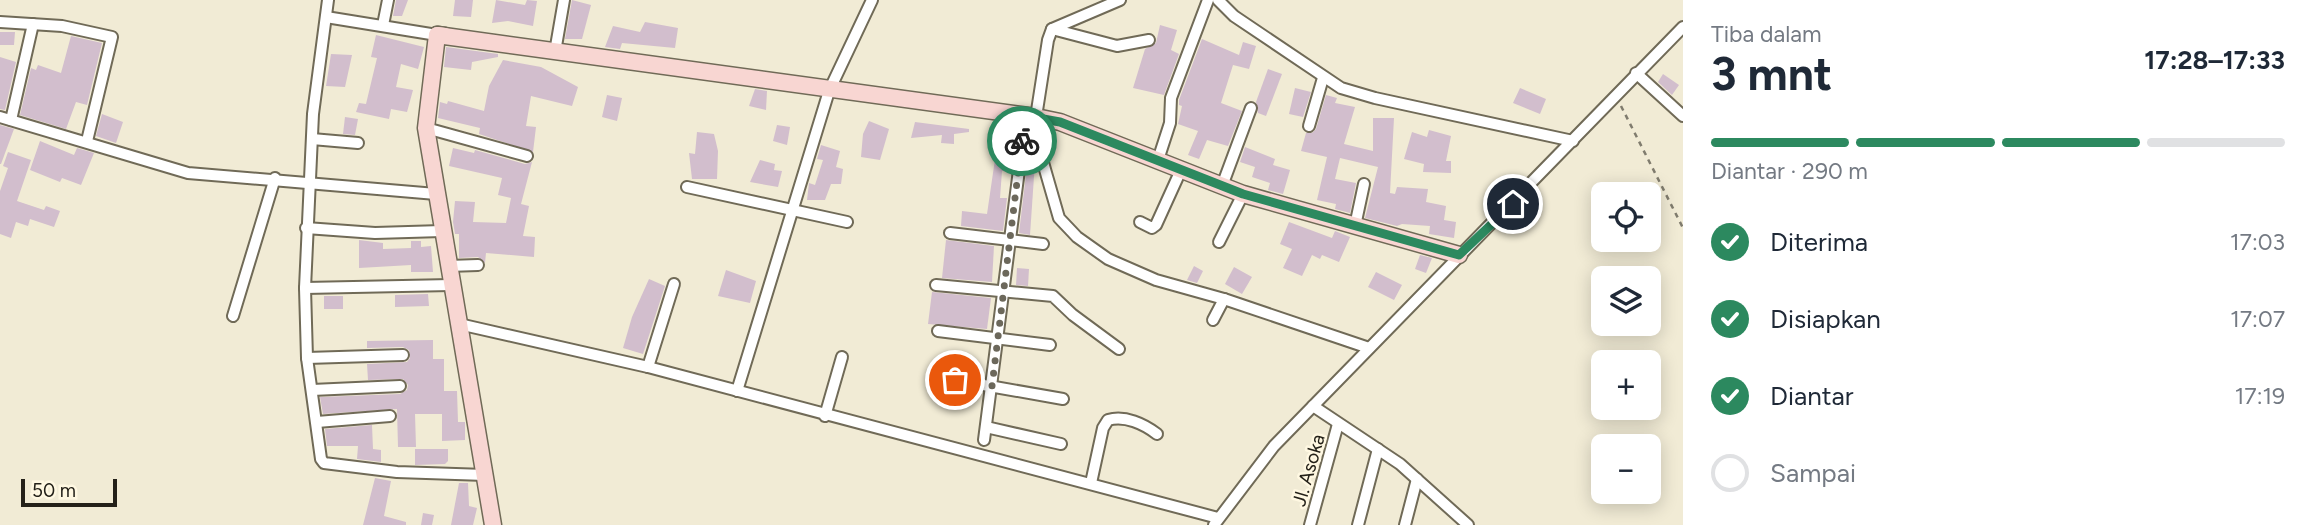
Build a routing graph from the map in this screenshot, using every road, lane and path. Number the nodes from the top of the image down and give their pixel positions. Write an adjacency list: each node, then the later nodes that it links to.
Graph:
1 (328, 0): 8 (street)
2 (388, 0): 11 (street)
3 (564, 0): 16 (street)
4 (872, 0): 19 (street)
5 (1120, 0): 13 (street)
6 (1208, 0): 32 (street)
7 (1218, 0): 18 (street)
8 (326, 17): 11 (street); 27 (street)
9 (0, 22): 10 (street)
10 (33, 24): 24 (street); 28 (street)
11 (383, 25): 14 (street)
12 (1683, 27): 17 (street)
13 (1052, 29): 15 (street); 23 (street)
14 (437, 35): 16 (street); 26 (street)
15 (1149, 40)
16 (555, 52): 19 (street)
17 (1636, 73): 20 (street); 22 (street)
18 (1323, 78): 25 (street); 29 (street)
19 (830, 91): 23 (street); 41 (street)
20 (1616, 96): 29 (street); 46 (path)
21 (1251, 108): 37 (street)
22 (1683, 116)
23 (1034, 117): 32 (street); 49 (street); 60 (street)
24 (6, 118): 28 (street)
25 (1309, 126)
26 (426, 128): 31 (street); 39 (street)
27 (312, 139): 30 (street); 35 (street)
28 (87, 141): 34 (street)
29 (1573, 141): 52 (street)
30 (358, 143)
31 (527, 156)
32 (1158, 160): 33 (street)
33 (1181, 170): 37 (street); 43 (street)
34 (275, 178): 35 (street); 61 (street)
35 (308, 183): 39 (street); 45 (street)
36 (1364, 184): 44 (street)
37 (1222, 186): 40 (street)
38 (687, 187): 41 (street)
39 (436, 194): 47 (street)
40 (1243, 194): 44 (street); 50 (street)
41 (795, 212): 42 (street); 77 (street)
42 (848, 222)
43 (1140, 222)
44 (1354, 226): 52 (street)
45 (306, 228): 47 (street); 58 (street)
46 (1683, 228)
47 (442, 231): 54 (street)
48 (950, 233): 49 (street)
49 (1008, 240): 51 (street); 59 (street)
50 (1219, 242)
51 (1043, 244)
52 (1459, 255): 67 (street)
53 (478, 265): 54 (street)
54 (448, 266): 56 (street)
55 (674, 284): 72 (street)
56 (451, 285): 58 (street); 63 (street)
57 (936, 285): 59 (street)
58 (305, 288): 71 (street)
59 (1002, 289): 65 (street); 68 (street)
60 (1224, 299): 62 (street); 67 (street)
61 (233, 316)
62 (1213, 320)
63 (459, 324): 72 (street); 89 (street)
64 (938, 331): 65 (street)
65 (997, 336): 66 (street); 75 (street)
66 (1050, 345)
67 (1369, 348): 79 (street)
68 (1119, 349)
69 (403, 355): 71 (street)
70 (842, 356): 81 (street)
71 (307, 358): 76 (street)
72 (648, 367): 77 (street)
73 (955, 380): 75 (street)
74 (400, 386): 76 (street)
75 (992, 386): 78 (street); 84 (street)
76 (312, 390): 82 (street)
77 (737, 391): 81 (street)
78 (1063, 399)
79 (1313, 406): 83 (street); 92 (street)
80 (390, 416): 82 (street)
81 (825, 416): 91 (street)
82 (317, 422): 89 (street)
83 (1338, 424): 88 (street); 95 (street, Jl. Asoka)
84 (986, 427): 86 (street); 87 (street)
85 (1157, 434): 91 (street)
86 (984, 440)
87 (1061, 444)
88 (1378, 449): 90 (street); 96 (street)
89 (485, 475): 94 (street)
90 (1418, 479): 93 (street); 97 (street)
91 (1091, 483): 92 (street)
92 (1216, 522)
93 (1462, 522)
94 (493, 525)
95 (1310, 525)
96 (1358, 525)
97 (1405, 525)

